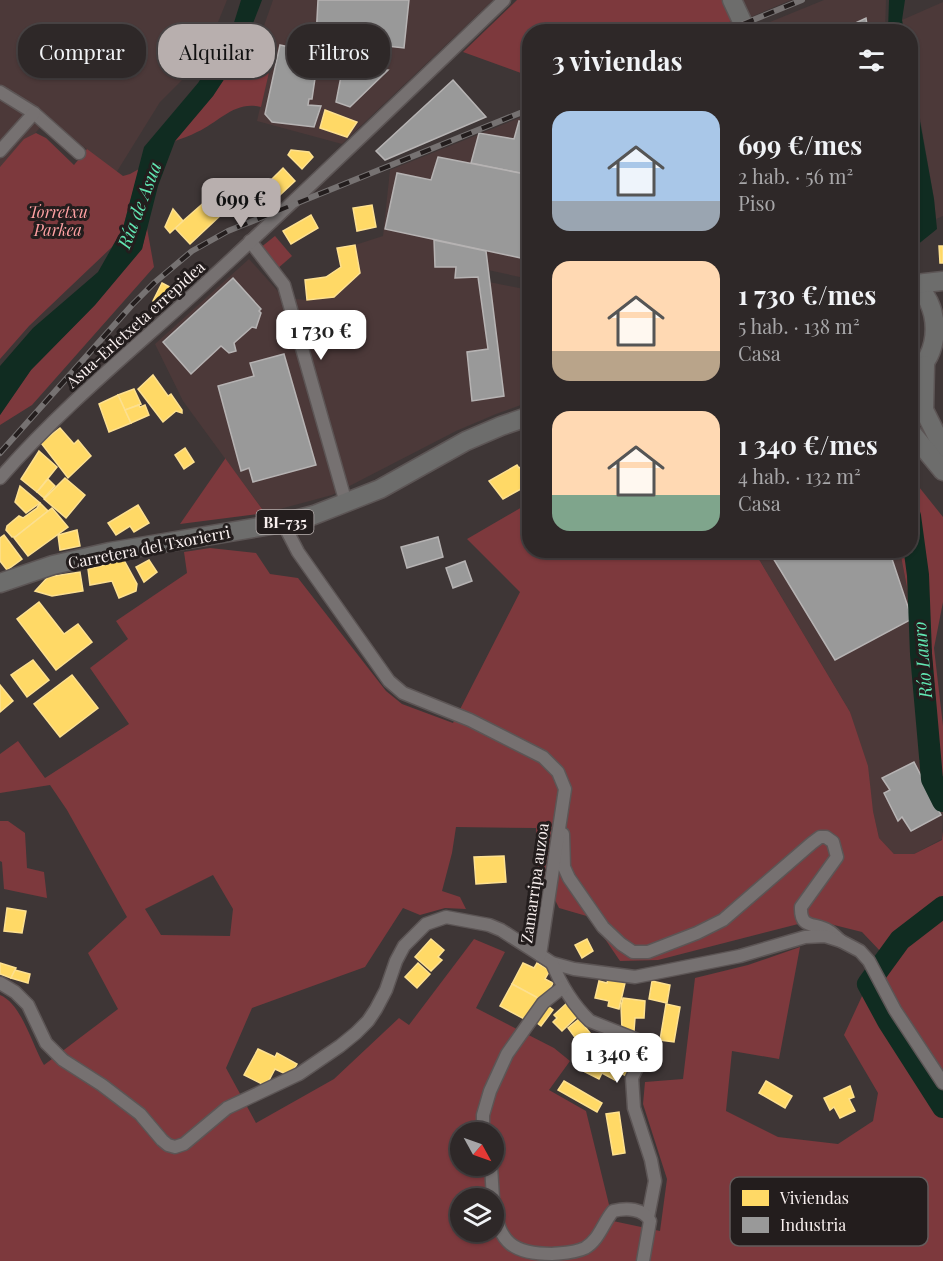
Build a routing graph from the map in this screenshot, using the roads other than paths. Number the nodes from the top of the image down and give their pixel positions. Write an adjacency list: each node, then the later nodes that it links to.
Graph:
1 (504, 0): 8 (street, Asua-Erletxeta errepidea)
2 (732, 0): 3 (main road)
3 (743, 24)
4 (0, 92): 5 (street)
5 (34, 113): 6 (street); 7 (street)
6 (0, 151)
7 (79, 153)
8 (250, 241): 19 (street, Asua-Erletxeta errepidea); 20 (street)
9 (943, 281): 10 (main road)
10 (918, 282)
11 (918, 287): 12 (main road)
12 (939, 344): 13 (main road)
13 (925, 365): 14 (main road); 17 (main road)
14 (918, 371)
15 (522, 419): 20 (main road, Carretera del Txorierri / BI-735)
16 (918, 441): 18 (main road)
17 (943, 448)
18 (943, 471)
19 (2, 474)
20 (346, 503): 21 (main road, Carretera del Txorierri / BI-735)
21 (283, 523): 22 (main road, Carretera del Txorierri / BI-735); 25 (street, Zamarripa auzoa)
22 (24, 574): 23 (main road, Carretera del Txorierri / BI-735); 24 (street)
23 (0, 583)
24 (0, 595)
25 (561, 810): 26 (street); 27 (street, Zamarripa auzoa)
26 (841, 941): 28 (street); 31 (street)
27 (540, 955): 28 (street); 29 (street, Zamarripa auzoa)
28 (552, 963): 30 (street)
29 (0, 983)
30 (563, 987): 32 (street); 33 (street)
31 (943, 1083)
32 (483, 1122)
33 (648, 1217): 34 (street); 35 (street)
34 (504, 1240)
35 (643, 1261)

